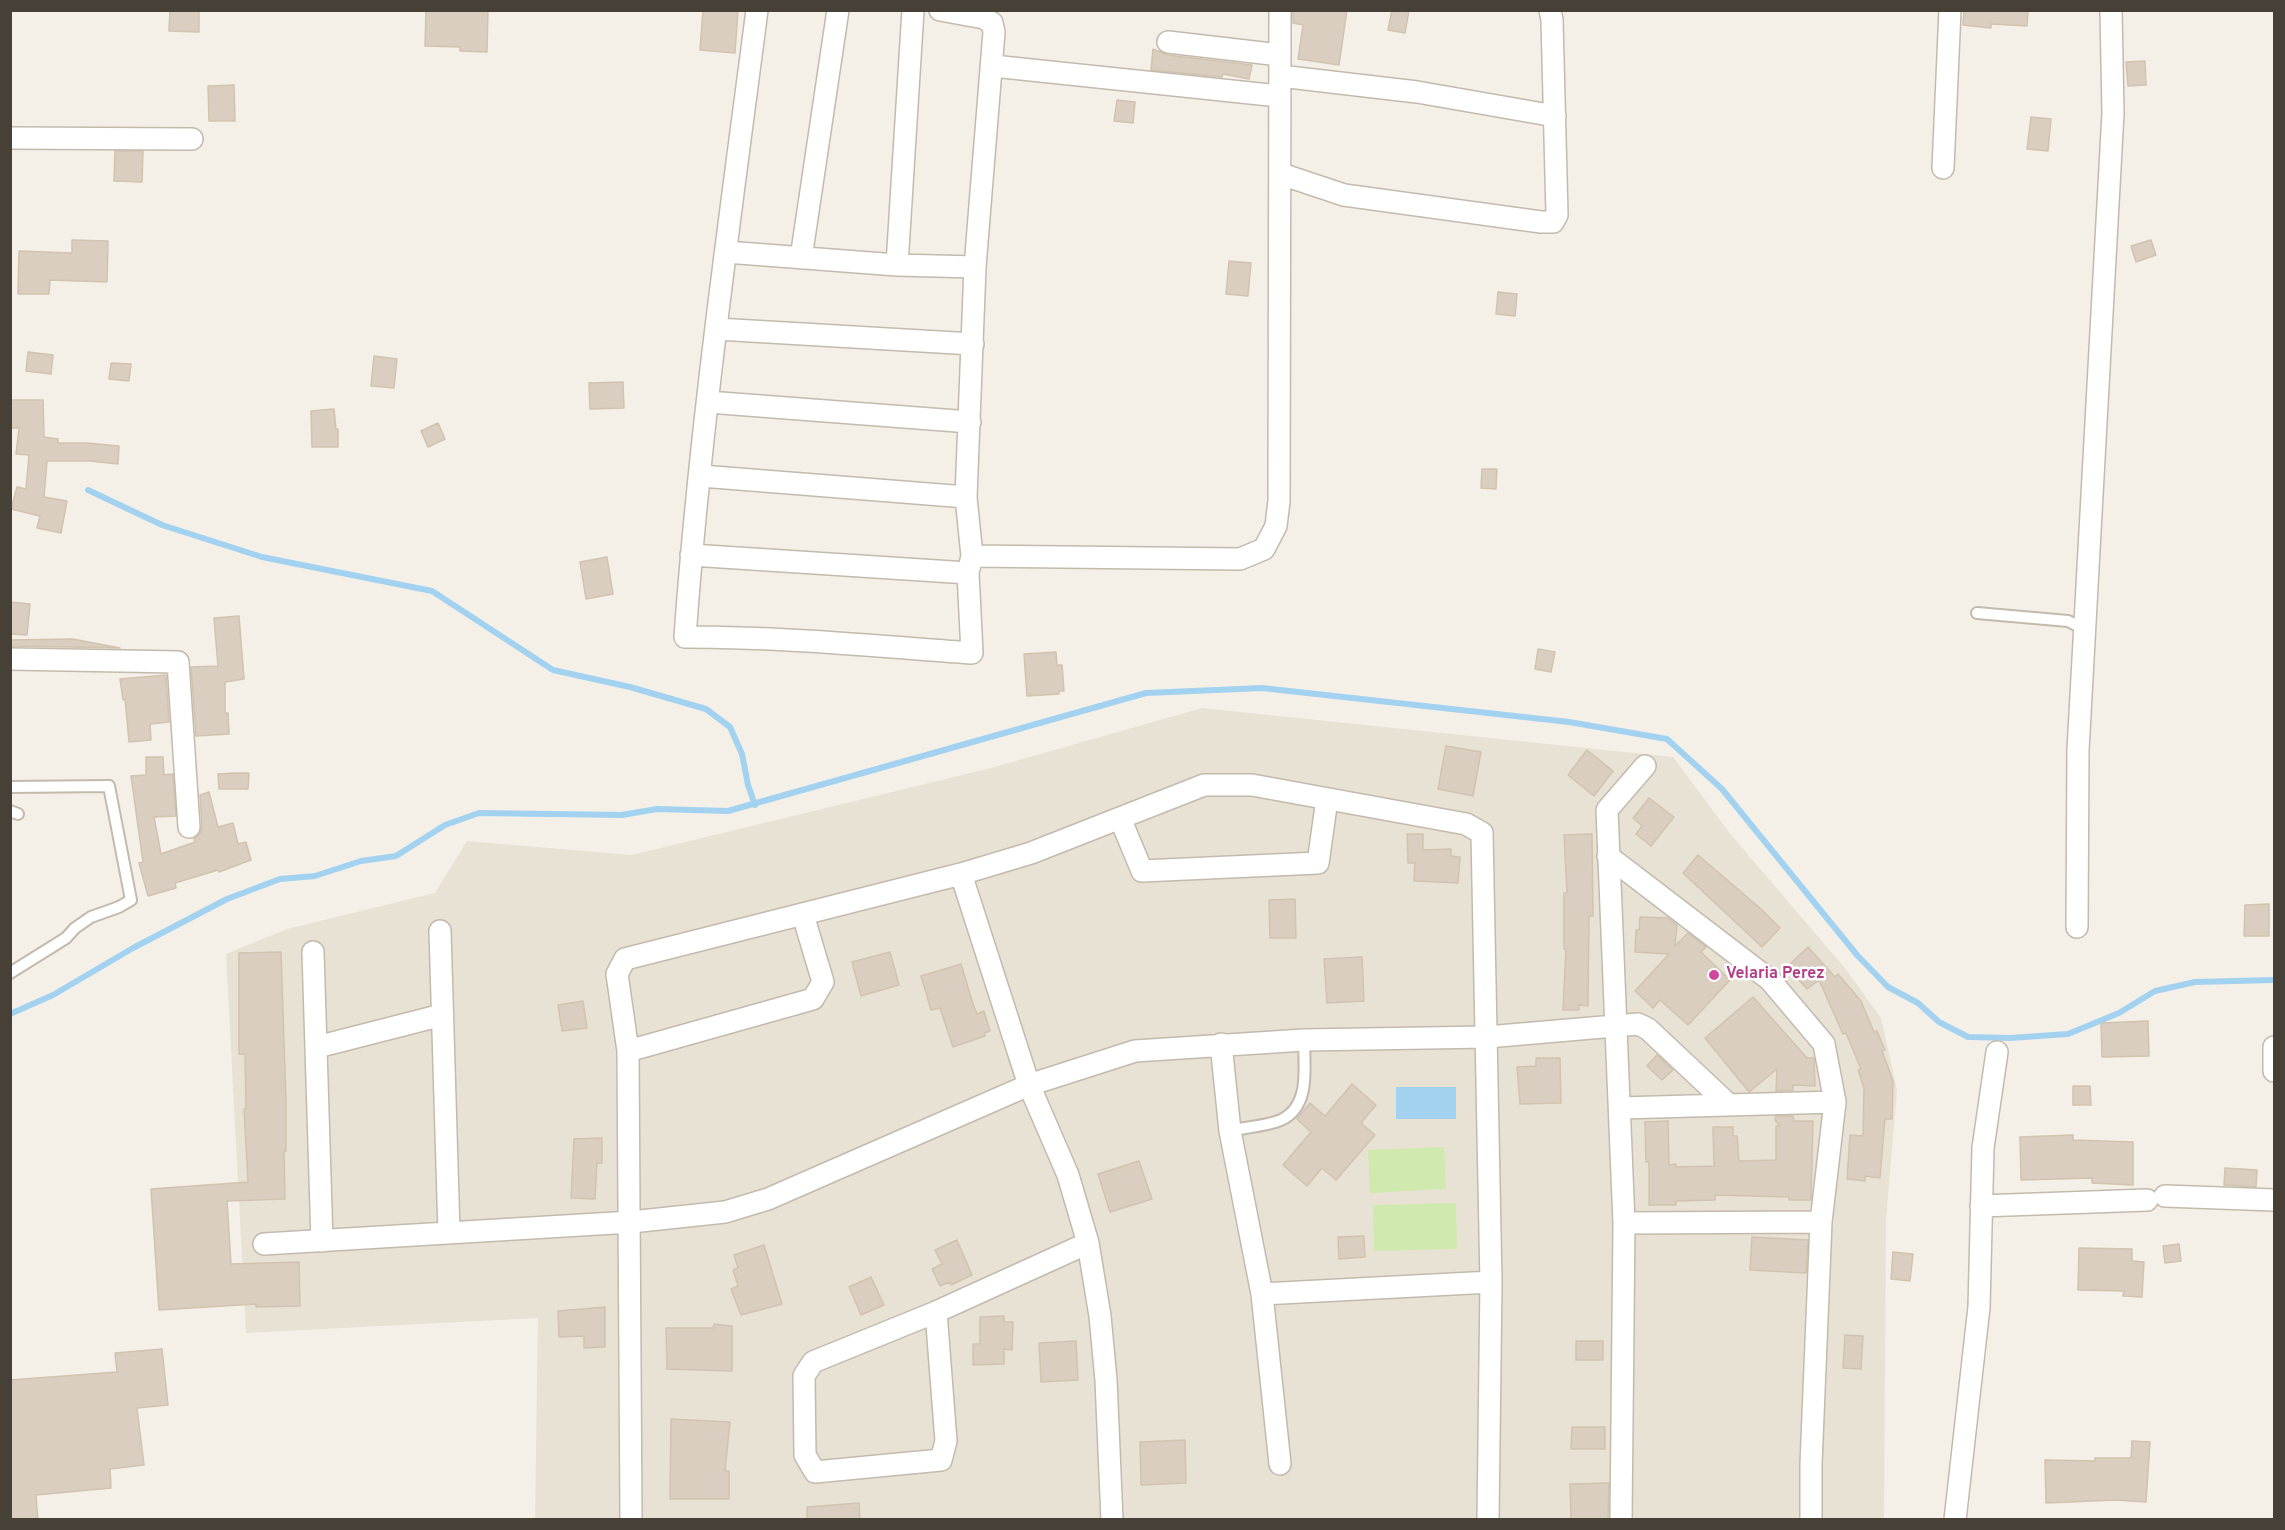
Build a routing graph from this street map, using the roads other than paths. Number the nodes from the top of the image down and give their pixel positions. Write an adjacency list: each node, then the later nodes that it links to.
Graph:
1 (757, 10): 18 (street)
2 (838, 10): 19 (street)
3 (913, 10): 20 (street)
4 (940, 10): 11 (street)
5 (1280, 10): 10 (street)
6 (1550, 10): 13 (street)
7 (1950, 10): 16 (street)
8 (2111, 10): 31 (street)
9 (1168, 42): 10 (street)
10 (1280, 55): 12 (street)
11 (993, 66): 12 (street); 21 (street)
12 (1279, 86): 13 (street); 17 (street)
13 (1555, 116): 17 (street)
14 (10, 138): 15 (street)
15 (192, 139)
16 (1943, 168)
17 (1281, 174): 29 (street)
18 (726, 252): 19 (street); 22 (street)
19 (801, 258): 20 (street)
20 (897, 265): 21 (street)
21 (975, 267): 23 (street)
22 (717, 329): 23 (street); 24 (street)
23 (973, 344): 25 (street)
24 (708, 402): 25 (street); 26 (street)
25 (970, 422): 27 (street)
26 (700, 476): 27 (street); 28 (street)
27 (966, 497): 29 (street)
28 (691, 555): 29 (street); 29 (street)
29 (970, 564)
30 (1977, 613): 31 (lane)
31 (2084, 629): 41 (street)
32 (10, 658): 37 (street)
33 (1645, 765): 38 (street)
34 (10, 787): 44 (lane)
35 (1327, 799): 36 (street); 36 (street); 47 (street)
36 (1120, 818): 39 (street)
37 (189, 827)
38 (1608, 856): 46 (street); 56 (street)
39 (961, 874): 40 (street); 55 (street)
40 (803, 915): 52 (street); 52 (street)
41 (2077, 927)
42 (440, 931): 45 (street)
43 (313, 952): 50 (street)
44 (10, 973)
45 (442, 1015): 50 (street); 65 (street)
46 (1617, 1025): 47 (street); 57 (street); 58 (street)
47 (1487, 1037): 48 (street); 69 (street)
48 (1304, 1040): 49 (street); 59 (lane)
49 (1221, 1044): 55 (street); 59 (street)
50 (317, 1047): 66 (street)
51 (2274, 1047): 54 (street)
52 (628, 1051): 62 (street)
53 (1997, 1052): 61 (street)
54 (2274, 1071)
55 (1029, 1084): 62 (street); 67 (street)
56 (1835, 1102): 57 (street); 63 (street)
57 (1729, 1105): 58 (street)
58 (1620, 1108): 64 (street)
59 (1230, 1131): 70 (street)
60 (2274, 1200): 61 (street)
61 (1981, 1206): 78 (street)
62 (631, 1222): 65 (street); 73 (street)
63 (1821, 1222): 64 (street); 77 (street)
64 (1624, 1223): 76 (street)
65 (449, 1233): 66 (street)
66 (322, 1241): 68 (street)
67 (1088, 1244): 71 (street); 74 (street)
68 (264, 1245)
69 (1491, 1282): 70 (street); 75 (street)
70 (1262, 1294): 72 (street)
71 (936, 1312): 71 (street)
72 (1280, 1464)
73 (631, 1520)
74 (1112, 1520)
75 (1488, 1520)
76 (1621, 1520)
77 (1811, 1520)
78 (1955, 1520)

